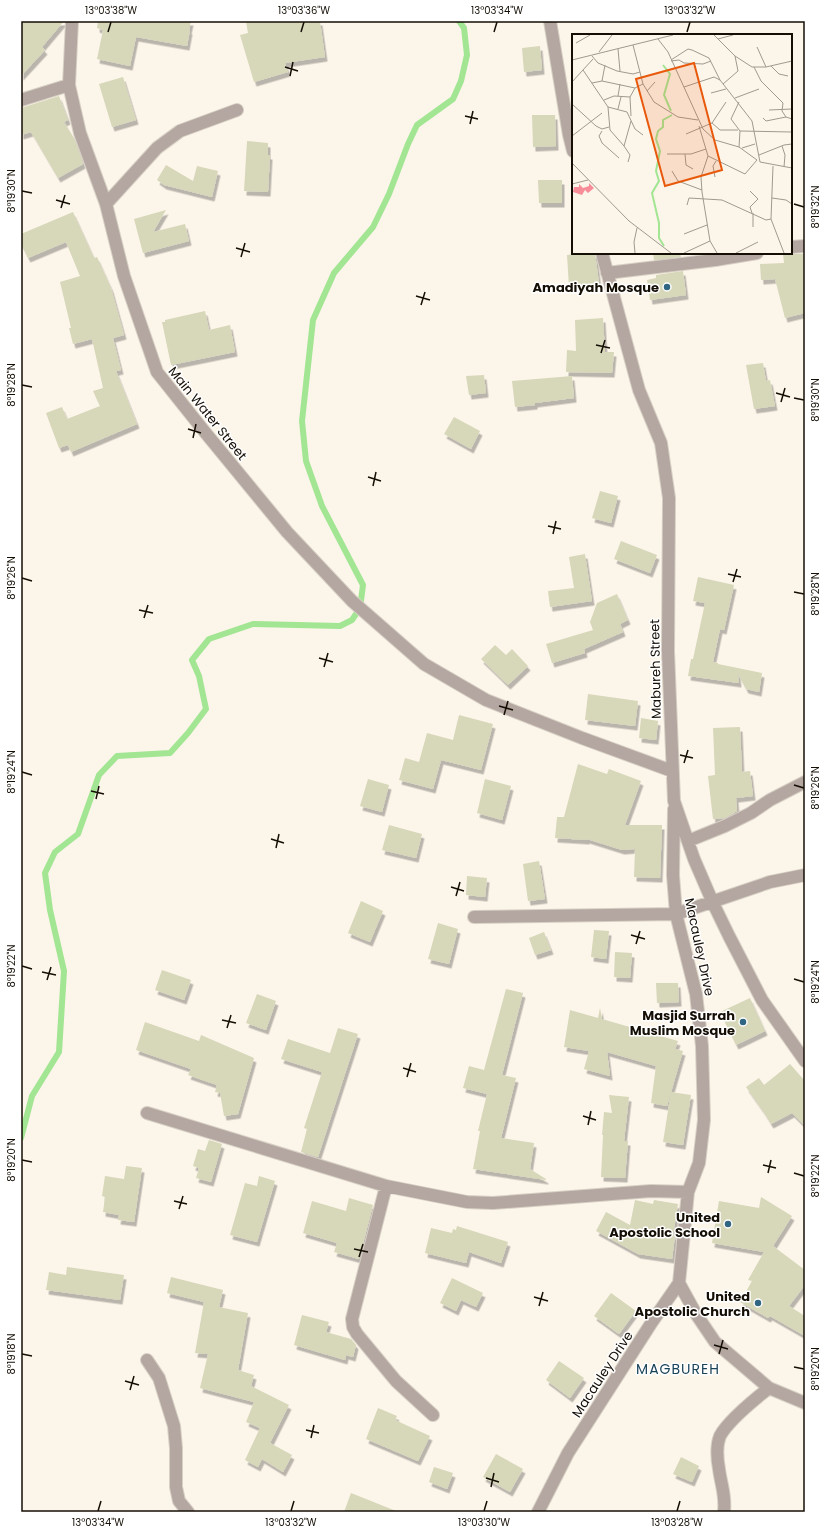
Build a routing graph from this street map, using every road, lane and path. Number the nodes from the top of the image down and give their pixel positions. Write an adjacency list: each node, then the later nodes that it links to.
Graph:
1 (72, 21): 3 (street, Main Water Street)
2 (550, 21): 6 (street)
3 (69, 85): 4 (street); 7 (street, Main Water Street)
4 (21, 100)
5 (237, 110): 7 (street)
6 (572, 147)
7 (106, 204): 13 (street, Main Water Street)
8 (792, 246): 9 (street)
9 (805, 246)
10 (602, 254): 12 (street, Mabureh Street)
11 (751, 254): 12 (street)
12 (607, 273): 13 (street, Mabureh Street)
13 (672, 772): 15 (street, Mabureh Street)
14 (805, 782): 16 (street)
15 (674, 800): 16 (street, Mabureh Street); 19 (street, Macauley Drive)
16 (688, 840): 18 (street, Mabureh Street)
17 (805, 875): 18 (street)
18 (712, 903): 19 (street); 21 (street, Mabureh Street)
19 (676, 914): 20 (street); 24 (street, Macauley Drive)
20 (474, 917)
21 (805, 1061)
22 (147, 1113): 23 (street)
23 (386, 1186): 24 (street); 29 (street)
24 (688, 1192): 25 (street, Macauley Drive)
25 (679, 1283): 27 (street); 31 (street, Macauley Drive)
26 (147, 1360): 30 (street)
27 (768, 1388): 28 (street); 32 (street)
28 (805, 1403)
29 (433, 1415)
30 (188, 1512)
31 (538, 1512)
32 (724, 1512)

